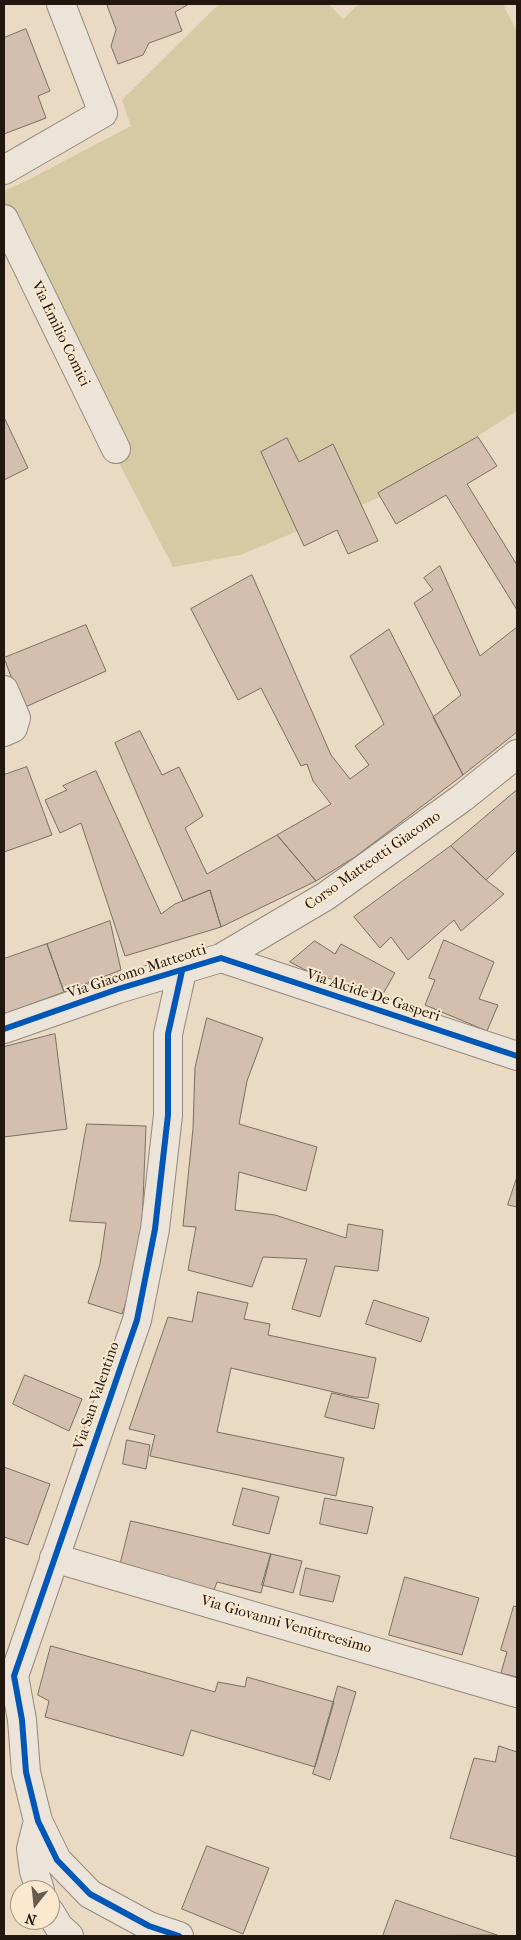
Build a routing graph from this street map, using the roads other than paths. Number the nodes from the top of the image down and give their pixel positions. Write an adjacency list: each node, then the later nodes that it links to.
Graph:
1 (61, 4): 2 (street)
2 (4, 170)
3 (4, 219): 4 (street, Via Emilio Comici)
4 (116, 449)
5 (4, 690): 6 (street)
6 (4, 732)
7 (517, 754): 8 (street, Corso Matteotti Giacomo)
8 (221, 958): 9 (street, Via Giacomo Matteotti); 11 (street, Via Alcide De Gasperi)
9 (182, 970): 10 (street, Via Giacomo Matteotti); 12 (street, Via San Valentino)
10 (4, 1029)
11 (517, 1056)
12 (54, 1558): 13 (street, Via San Valentino); 14 (street, Via Giovanni Ventitreesimo)
13 (9, 1674): 15 (street, Via San Valentino)
14 (517, 1693)
15 (38, 1821): 16 (street); 17 (street, Via San Valentino)
16 (37, 1880)
17 (179, 1936)

